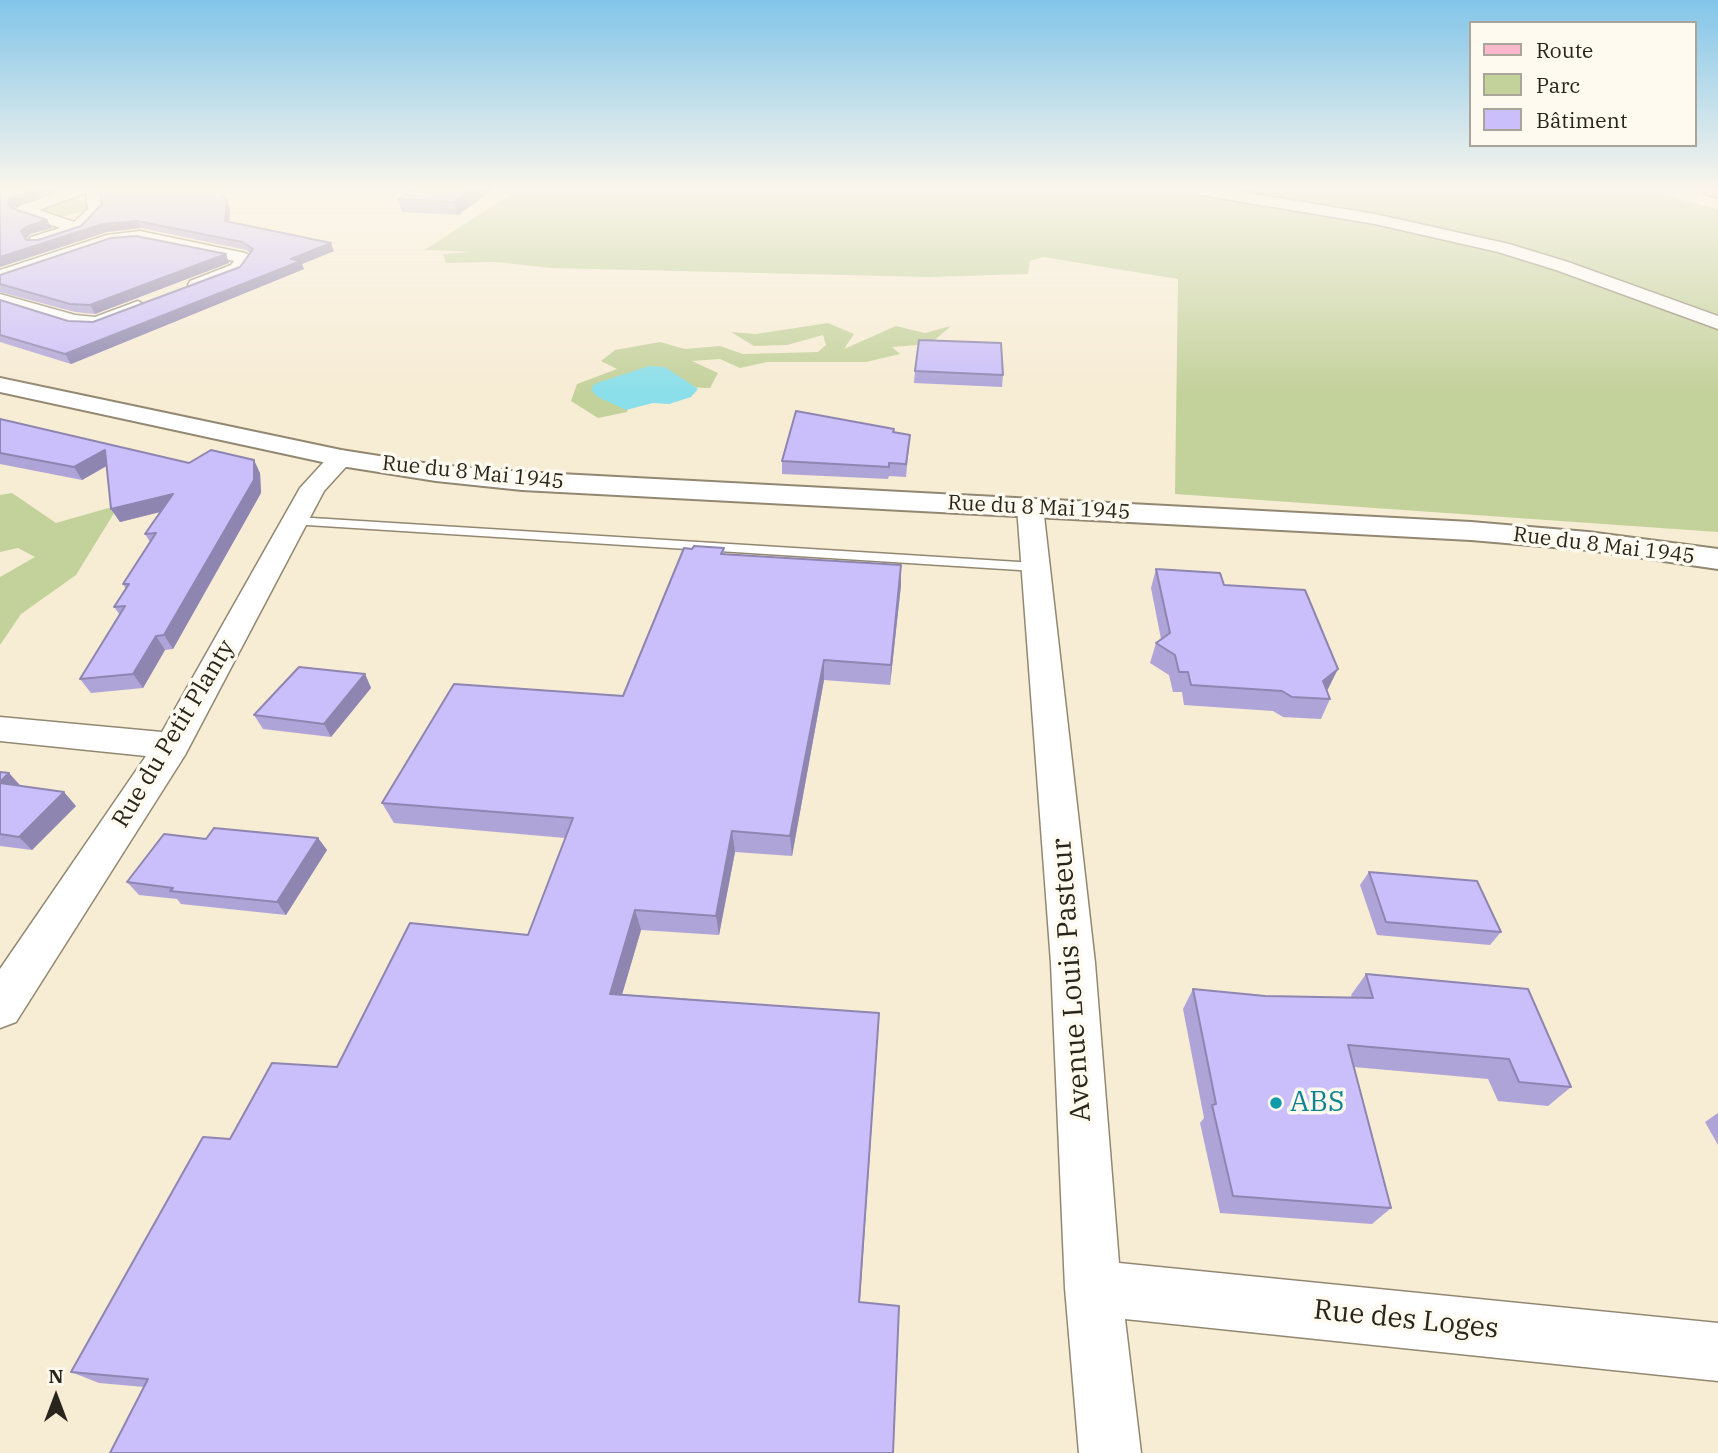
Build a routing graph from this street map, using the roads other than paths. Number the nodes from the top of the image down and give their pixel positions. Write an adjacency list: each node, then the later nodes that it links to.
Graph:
1 (43, 258): 5 (street)
2 (56, 258): 5 (street)
3 (244, 258): 7 (street)
4 (1536, 258): 8 (street)
5 (49, 260): 6 (street)
6 (0, 276)
7 (0, 300)
8 (1718, 323)
9 (0, 385): 10 (main road, Rue du 8 Mai 1945)
10 (350, 459): 11 (main road, Rue du 8 Mai 1945); 12 (street, Rue du Petit Planty)
11 (1030, 507): 13 (main road, Rue du 8 Mai 1945); 14 (street, Avenue Louis Pasteur)
12 (296, 521): 14 (lane); 16 (street, Rue du Petit Planty)
13 (1718, 559)
14 (1035, 567): 18 (street, Avenue Louis Pasteur)
15 (0, 729): 16 (street)
16 (172, 746): 17 (street, Rue du Petit Planty)
17 (0, 1007)
18 (1093, 1288): 19 (street, Rue des Loges); 20 (street, Avenue Louis Pasteur)
19 (1718, 1352)
20 (1110, 1453)

